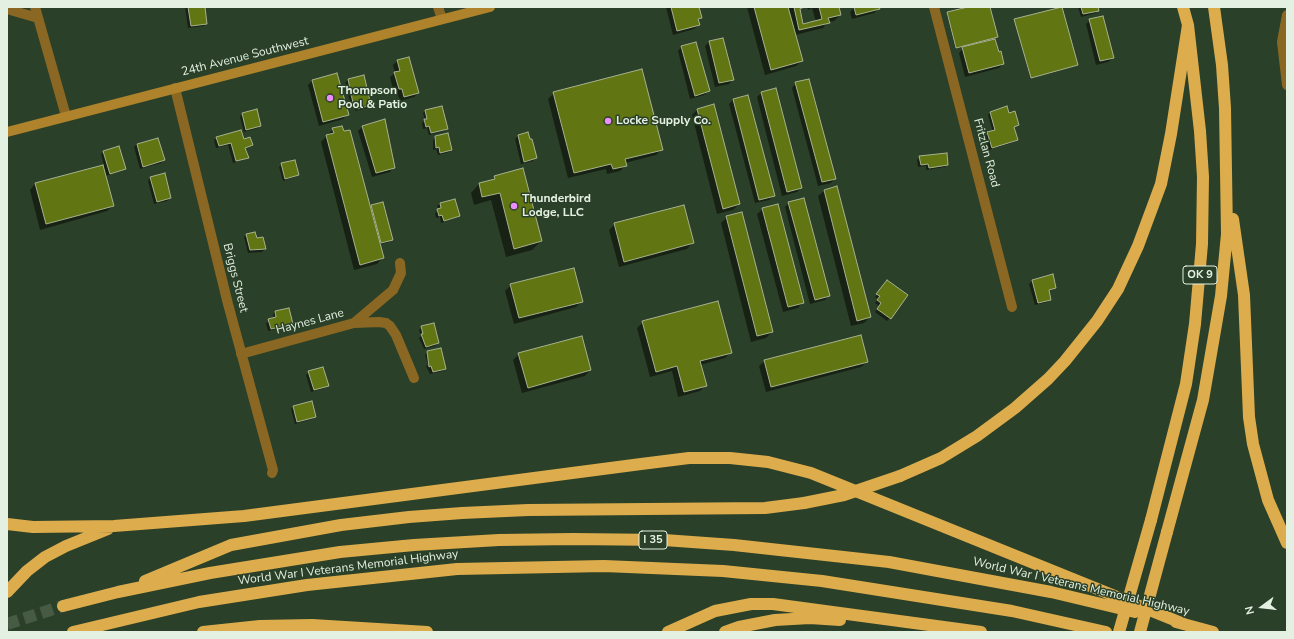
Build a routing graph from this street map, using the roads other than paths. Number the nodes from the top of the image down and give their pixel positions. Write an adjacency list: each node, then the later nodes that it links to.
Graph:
1 (35, 7): 9 (street)
2 (438, 7): 10 (street)
3 (490, 7): 10 (main road, 24th Avenue Southwest)
4 (934, 7): 18 (street, Fritzlan Road)
5 (1183, 7): 11 (highway, OK 9)
6 (1214, 7): 16 (highway)
7 (7, 9): 9 (street)
8 (1287, 15): 12 (street)
9 (38, 18): 14 (street)
10 (442, 19): 13 (main road, 24th Avenue Southwest)
11 (1188, 25): 27 (highway, bridge); 38 (highway, OK 9, bridge)
12 (1287, 85)
13 (175, 88): 14 (main road, 24th Avenue Southwest); 20 (street, Briggs Street)
14 (66, 116): 15 (main road, 24th Avenue Southwest)
15 (7, 132)
16 (1227, 186): 25 (highway); 39 (highway, bridge)
17 (400, 263): 19 (street, Haynes Lane)
18 (1012, 306)
19 (354, 323): 20 (street, Haynes Lane); 21 (street)
20 (241, 354): 22 (street, Briggs Street)
21 (414, 378)
22 (272, 473)
23 (7, 524): 24 (highway)
24 (114, 526): 26 (highway); 29 (highway)
25 (1287, 543)
26 (7, 592)
27 (118, 592): 28 (highway, World War I Veterans Memorial Highway / I 35); 29 (highway, World War I Veterans Memorial Highway / I 35)
28 (63, 606)
29 (1184, 624): 40 (highway, World War I Veterans Memorial Highway / I 35)
30 (932, 625): 34 (highway); 35 (highway); 36 (highway)
31 (73, 632): 37 (highway, World War I Veterans Memorial Highway)
32 (203, 632): 33 (highway)
33 (428, 632)
34 (668, 632)
35 (725, 632)
36 (981, 632)
37 (1106, 632)
38 (1119, 632)
39 (1140, 632)
40 (1213, 632)

